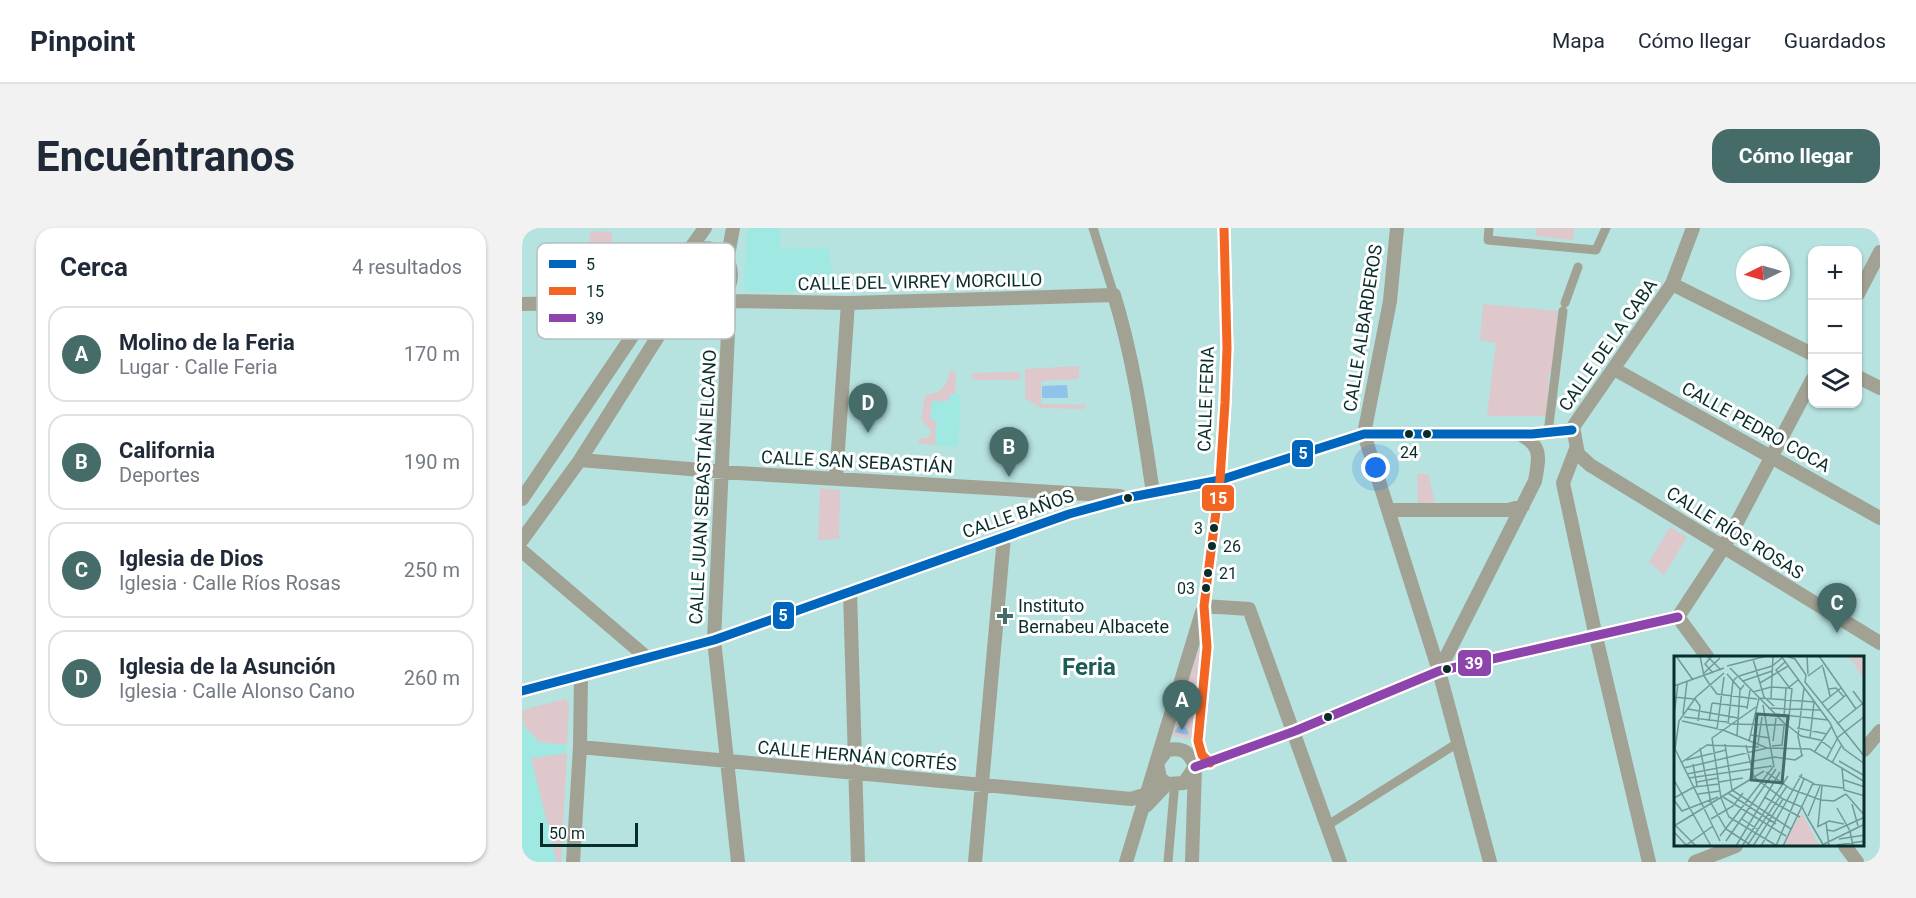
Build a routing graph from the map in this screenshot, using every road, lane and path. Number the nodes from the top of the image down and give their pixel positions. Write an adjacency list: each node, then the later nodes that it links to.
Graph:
1 (705, 228): 9 (street)
2 (733, 228): 10 (street)
3 (1093, 228): 15 (street)
4 (1224, 228): 37 (street, CALLE FERIA)
5 (1397, 228): 31 (street, CALLE ALBARDEROS)
6 (1489, 228): 11 (street)
7 (1606, 228): 11 (street)
8 (1693, 228): 13 (street, CALLE DE LA CABA)
9 (694, 243)
10 (730, 243)
11 (1580, 249): 29 (street)
12 (1880, 252): 14 (street)
13 (1672, 284): 23 (street); 24 (street, CALLE DE LA CABA)
14 (1862, 285)
15 (1114, 295): 19 (street, CALLE DEL VIRREY MORCILLO); 38 (street)
16 (735, 298): 19 (street, CALLE DEL VIRREY MORCILLO)
17 (522, 303): 18 (street)
18 (537, 303)
19 (848, 303): 36 (street)
20 (630, 339): 40 (street)
21 (656, 339): 34 (street)
22 (728, 339): 35 (street, CALLE JUAN SEBASTIÁN ELCANO)
23 (1808, 352)
24 (1614, 369): 28 (street, CALLE DE LA CABA); 33 (street, CALLE PEDRO COCA)
25 (1862, 379): 27 (street)
26 (1808, 387): 33 (street)
27 (1880, 388)
28 (1572, 430): 29 (street, CALLE BAÑOS); 32 (street, CALLE DE LA CABA)
29 (1548, 433): 30 (street, CALLE BAÑOS)
30 (1519, 434): 31 (street, CALLE BAÑOS); 41 (street)
31 (1364, 435): 37 (street, CALLE BAÑOS); 42 (street)
32 (1576, 449): 46 (street, CALLE RÍOS ROSAS); 51 (street)
33 (1771, 456): 43 (street, CALLE PEDRO COCA); 46 (street)
34 (580, 460): 35 (street, CALLE SAN SEBASTIÁN); 45 (street)
35 (722, 472): 36 (street, CALLE SAN SEBASTIÁN); 52 (street, CALLE JUAN SEBASTIÁN ELCANO)
36 (836, 480): 39 (street, CALLE SAN SEBASTIÁN)
37 (1220, 480): 38 (street, CALLE BAÑOS); 49 (street, CALLE FERIA)
38 (1153, 493): 39 (street, CALLE BAÑOS)
39 (1131, 497): 44 (street, CALLE BAÑOS)
40 (522, 498)
41 (1523, 506): 42 (street); 56 (street)
42 (1388, 510): 56 (street)
43 (1880, 518)
44 (1004, 537): 48 (street, CALLE BAÑOS); 69 (street)
45 (522, 540)
46 (1724, 547): 50 (street); 53 (street, CALLE RÍOS ROSAS)
47 (522, 551): 54 (street)
48 (850, 592): 52 (street, CALLE BAÑOS); 68 (street)
49 (1204, 606): 59 (street); 65 (street, CALLE FERIA); 66 (street, CALLE FERIA)
50 (1678, 617): 51 (street); 55 (street)
51 (1596, 637): 56 (street); 85 (street)
52 (714, 640): 54 (street, CALLE BAÑOS); 64 (street, CALLE JUAN SEBASTIÁN ELCANO)
53 (1880, 643)
54 (645, 656): 57 (street, CALLE BAÑOS)
55 (1707, 656)
56 (1439, 671): 59 (street); 61 (street)
57 (581, 675): 58 (street, CALLE BAÑOS); 62 (street)
58 (522, 691)
59 (1294, 731): 66 (street); 73 (street)
60 (1880, 731): 63 (street)
61 (1456, 744): 73 (street); 84 (street)
62 (580, 747): 64 (street, CALLE HERNÁN CORTÉS); 76 (street)
63 (1865, 748)
64 (726, 762): 68 (street, CALLE HERNÁN CORTÉS); 77 (street, CALLE JUAN SEBASTIÁN ELCANO)
65 (1157, 763): 67 (street); 70 (street); 71 (street, CALLE FERIA)
66 (1210, 763): 67 (street)
67 (1195, 767): 70 (street, CALLE FERIA); 82 (street)
68 (856, 773): 69 (street, CALLE HERNÁN CORTÉS); 78 (street)
69 (982, 786): 71 (street, CALLE HERNÁN CORTÉS); 79 (street)
70 (1170, 788): 72 (street, CALLE FERIA); 81 (street)
71 (1147, 794): 72 (street, CALLE FERIA)
72 (1143, 810): 80 (street, CALLE FERIA)
73 (1328, 825): 83 (street)
74 (1733, 847): 86 (street)
75 (1846, 847): 87 (street)
76 (573, 862)
77 (738, 862)
78 (858, 862)
79 (975, 862)
80 (1126, 862)
81 (1168, 862)
82 (1192, 862)
83 (1340, 862)
84 (1490, 862)
85 (1649, 862)
86 (1695, 862)
87 (1857, 862)

